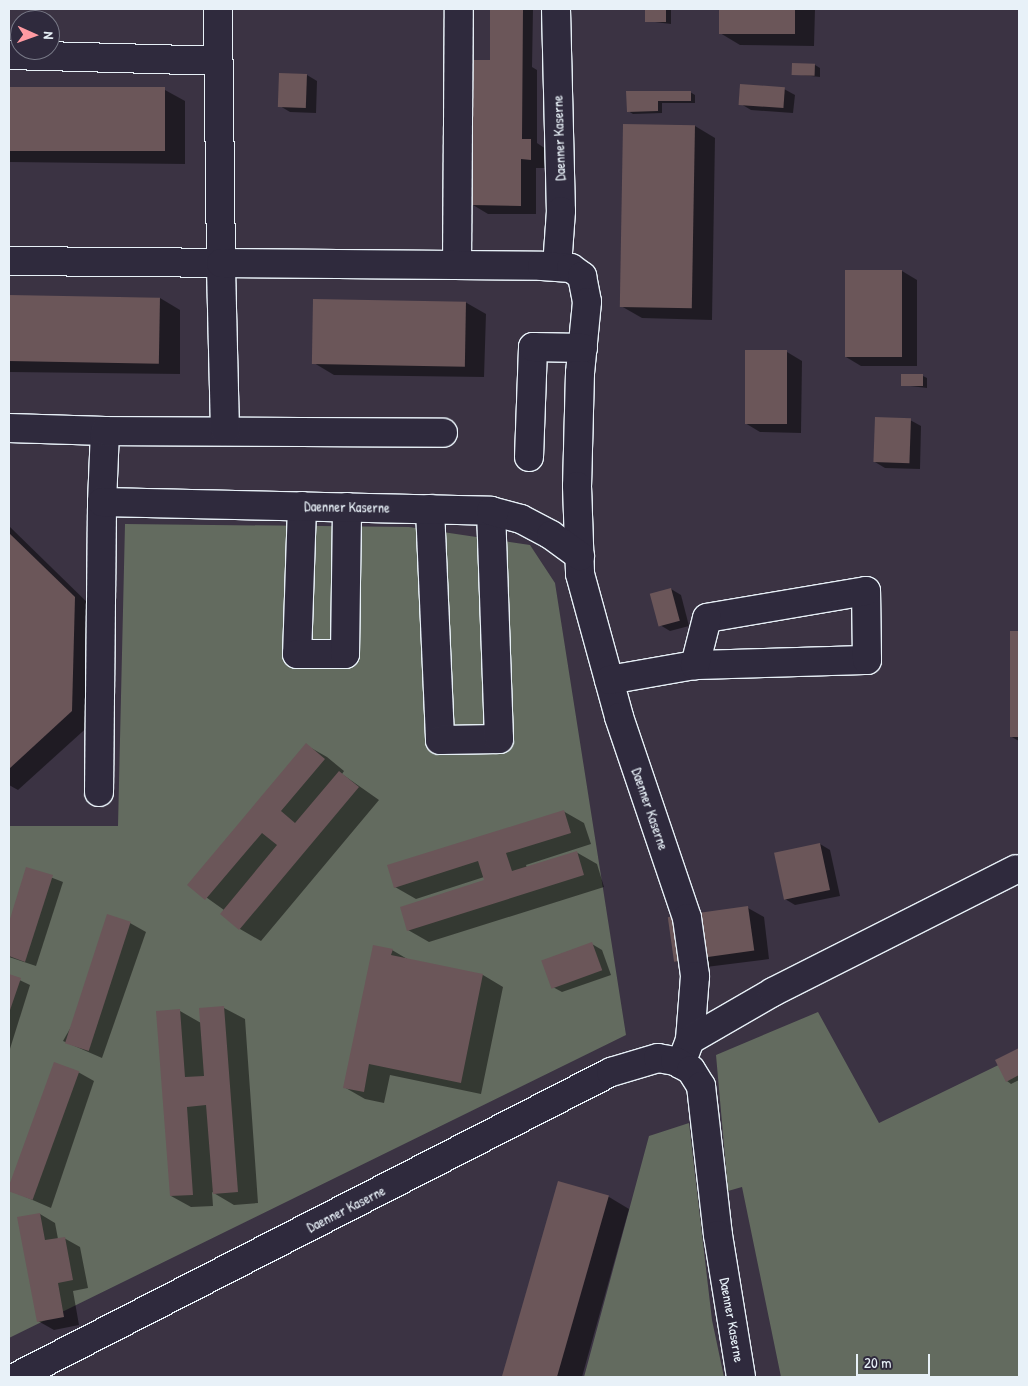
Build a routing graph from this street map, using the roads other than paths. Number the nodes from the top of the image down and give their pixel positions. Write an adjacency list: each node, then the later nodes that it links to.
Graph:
1 (218, 9): 5 (street)
2 (459, 9): 8 (street)
3 (556, 9): 9 (street, Daenner Kaserne)
4 (9, 55): 5 (street)
5 (218, 61): 7 (street)
6 (9, 261): 7 (street, Daenner Kaserne)
7 (221, 263): 8 (street, Daenner Kaserne); 13 (street)
8 (457, 265): 9 (street, Daenner Kaserne)
9 (557, 267): 10 (street, Daenner Kaserne)
10 (582, 348): 15 (street); 21 (street, Daenner Kaserne)
11 (9, 428): 12 (street)
12 (105, 431): 13 (street); 16 (street)
13 (225, 431): 14 (street)
14 (443, 434)
15 (529, 457)
16 (102, 502): 17 (street, Daenner Kaserne); 24 (street)
17 (302, 506): 18 (street, Daenner Kaserne); 18 (street)
18 (347, 507): 19 (street, Daenner Kaserne)
19 (430, 509): 20 (street, Daenner Kaserne); 20 (street)
20 (491, 511): 21 (street, Daenner Kaserne)
21 (580, 556): 23 (street, Daenner Kaserne)
22 (695, 665): 22 (street); 23 (street)
23 (609, 680): 26 (street, Daenner Kaserne)
24 (99, 792)
25 (1016, 869): 26 (street)
26 (685, 1052): 27 (street, Daenner Kaserne); 28 (street, Daenner Kaserne)
27 (16, 1377)
28 (741, 1377)

